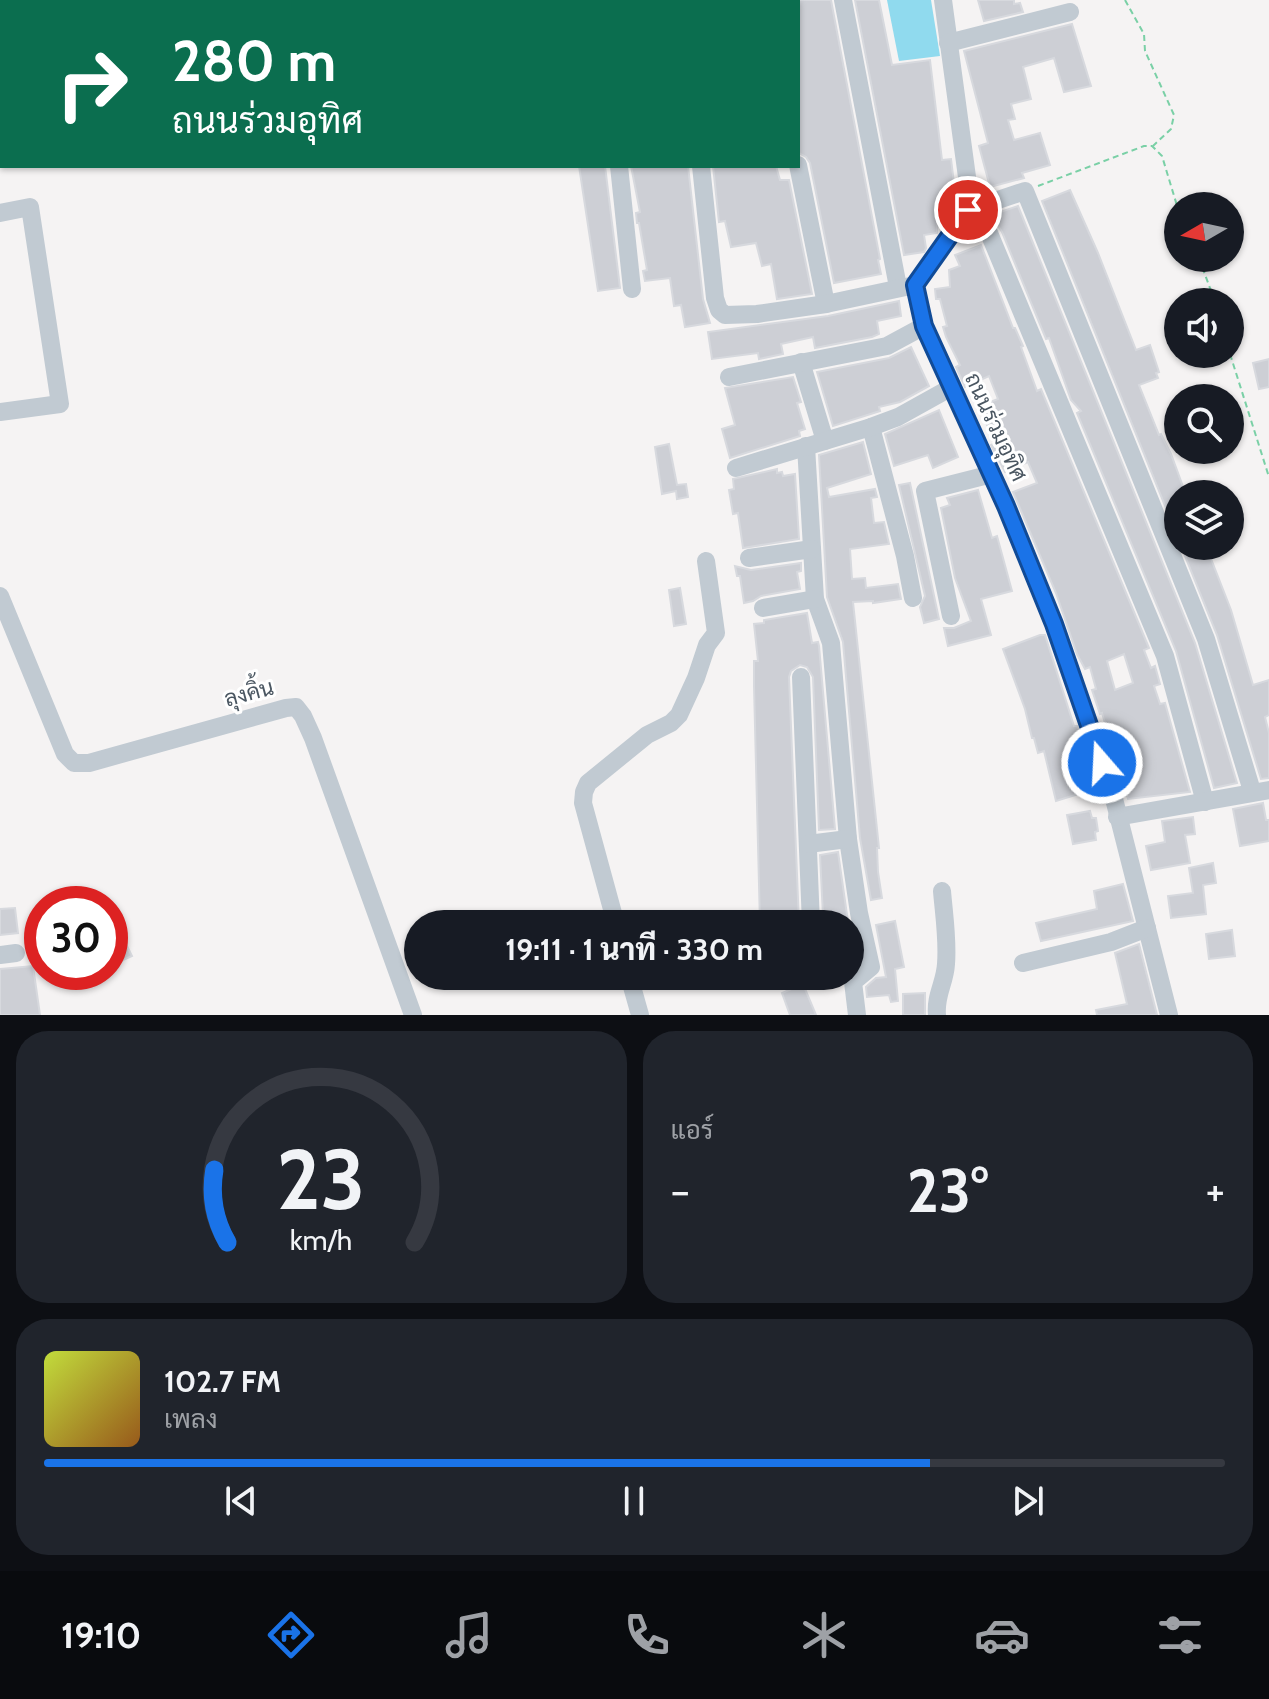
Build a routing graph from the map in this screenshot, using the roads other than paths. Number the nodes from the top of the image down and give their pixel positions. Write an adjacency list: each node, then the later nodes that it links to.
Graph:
1 (843, 0): 10 (street, ถนนร่วมอุทิศ)
2 (943, 0): 4 (street)
3 (1070, 12): 4 (street)
4 (948, 43): 8 (street)
5 (619, 168): 11 (street)
6 (701, 168): 12 (street)
7 (799, 168): 12 (street)
8 (968, 210): 10 (street); 31 (street); 32 (street)
9 (0, 213): 17 (street)
10 (906, 286): 12 (street); 13 (street, ถนนร่วมอุทิศ)
11 (632, 289)
12 (826, 304)
13 (924, 326): 14 (street); 16 (street, ถนนร่วมอุทิศ)
14 (801, 362): 15 (street); 19 (street)
15 (729, 377)
16 (952, 387): 18 (street); 21 (street, ถนนร่วมอุทิศ)
17 (0, 412)
18 (871, 427): 19 (street); 26 (street)
19 (815, 444): 20 (street); 22 (street)
20 (736, 468)
21 (992, 474): 29 (street); 33 (street, ถนนร่วมอุทิศ)
22 (812, 549): 23 (street); 27 (street)
23 (749, 558)
24 (706, 561): 37 (street)
25 (0, 596): 42 (street, ลุงคิ้น)
26 (913, 598)
27 (815, 599): 28 (street); 34 (street)
28 (763, 608)
29 (951, 616)
30 (801, 677): 35 (street)
31 (1260, 790): 32 (street)
32 (1205, 802): 33 (street)
33 (1117, 817): 39 (street, ถนนร่วมอุทิศ)
34 (848, 839): 35 (street); 44 (street)
35 (808, 844): 38 (street)
36 (942, 891): 45 (street)
37 (612, 910)
38 (810, 910)
39 (1147, 928): 40 (street); 46 (street, ถนนร่วมอุทิศ)
40 (1023, 963)
41 (633, 990): 43 (street)
42 (413, 1015)
43 (640, 1015)
44 (857, 1015)
45 (937, 1015)
46 (1169, 1015)

